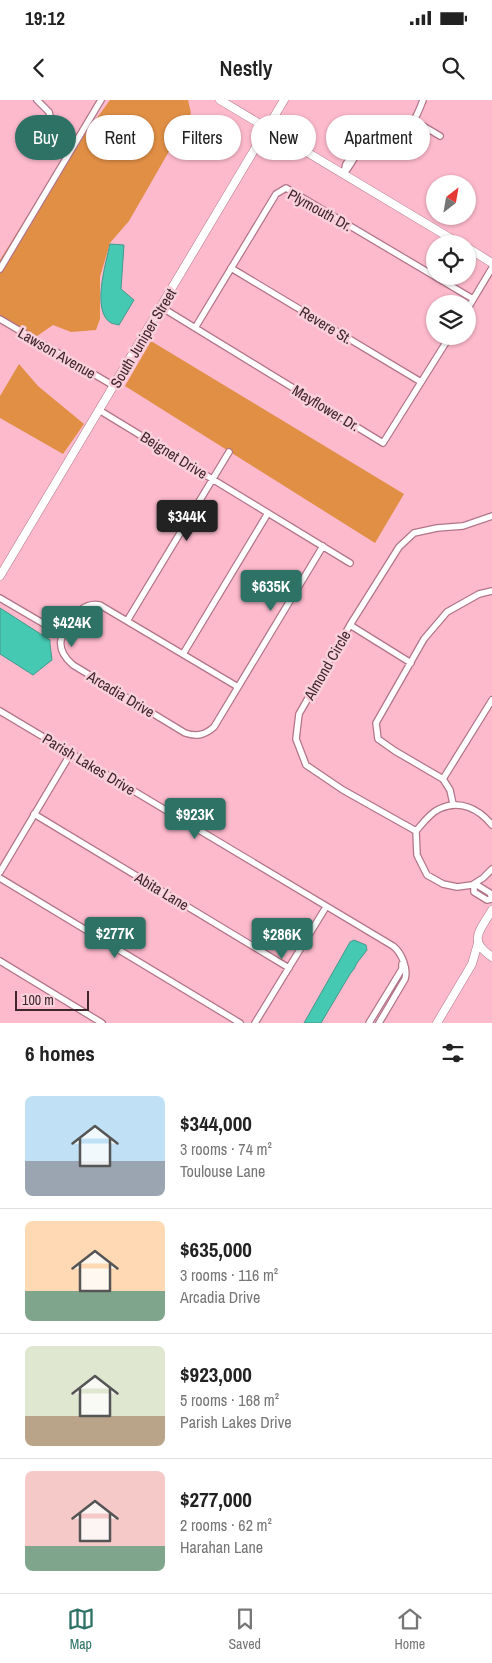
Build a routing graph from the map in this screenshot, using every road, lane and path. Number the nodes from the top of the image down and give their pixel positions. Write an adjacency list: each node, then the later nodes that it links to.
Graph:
1 (37, 100): 6 (street)
2 (100, 100): 12 (street)
3 (220, 100): 9 (street)
4 (284, 100): 7 (street, South Juniper Street)
5 (423, 100): 8 (street)
6 (50, 115)
7 (275, 115)
8 (416, 115)
9 (251, 118)
10 (430, 130): 11 (street)
11 (440, 136)
12 (76, 141)
13 (251, 156): 26 (street, South Juniper Street)
14 (316, 156): 17 (street)
15 (65, 160): 23 (street)
16 (354, 160): 17 (street)
17 (344, 173): 18 (street)
18 (445, 235)
19 (476, 253): 20 (street)
20 (492, 263)
21 (232, 268): 24 (street, Plymouth Dr.); 28 (street, Plymouth Dr.); 30 (street, Revere St.)
22 (492, 268): 25 (street)
23 (0, 269)
24 (466, 295)
25 (475, 295)
26 (161, 307): 28 (street, Mayflower Dr.); 31 (street, South Juniper Street)
27 (0, 319): 31 (street, Lawson Avenue)
28 (195, 328): 30 (street, Mayflower Dr.)
29 (444, 345): 30 (street, Mayflower Dr.)
30 (421, 382)
31 (114, 386): 32 (street, South Juniper Street)
32 (99, 410): 34 (street, Beignet Drive); 39 (street, South Juniper Street)
33 (229, 452): 34 (street)
34 (212, 480): 35 (street, Beignet Drive); 43 (street)
35 (268, 513): 37 (street, Beignet Drive); 46 (street)
36 (492, 516): 44 (street, Almond Circle)
37 (323, 546): 38 (street, Beignet Drive); 48 (street, Arcadia Drive)
38 (350, 563)
39 (2, 566): 40 (street, South Juniper Street)
40 (0, 576)
41 (492, 591): 47 (street)
42 (0, 598): 45 (street)
43 (127, 621): 45 (street); 46 (street)
44 (350, 625): 47 (street); 56 (street, Almond Circle)
45 (63, 635): 48 (street, Arcadia Drive)
46 (183, 654): 48 (street)
47 (411, 663): 52 (street)
48 (238, 687)
49 (492, 700): 52 (street)
50 (0, 711): 51 (street, Parish Lakes Drive)
51 (70, 753): 54 (street); 62 (street, Parish Lakes Drive)
52 (443, 780): 53 (street)
53 (453, 804): 55 (street); 56 (street)
54 (34, 814): 58 (street); 68 (street, Abita Lane)
55 (492, 825)
56 (416, 831): 60 (street)
57 (492, 869): 60 (street)
58 (0, 872)
59 (0, 878): 70 (street)
60 (473, 885): 61 (street)
61 (492, 899)
62 (326, 907): 67 (street, Parish Lakes Drive); 68 (street)
63 (492, 910): 64 (street)
64 (478, 943): 65 (street); 74 (street)
65 (492, 957)
66 (0, 962): 69 (street)
67 (402, 962): 72 (street); 73 (street)
68 (289, 968): 71 (street)
69 (102, 1023)
70 (240, 1023)
71 (255, 1023)
72 (369, 1023)
73 (379, 1023)
74 (438, 1023)

